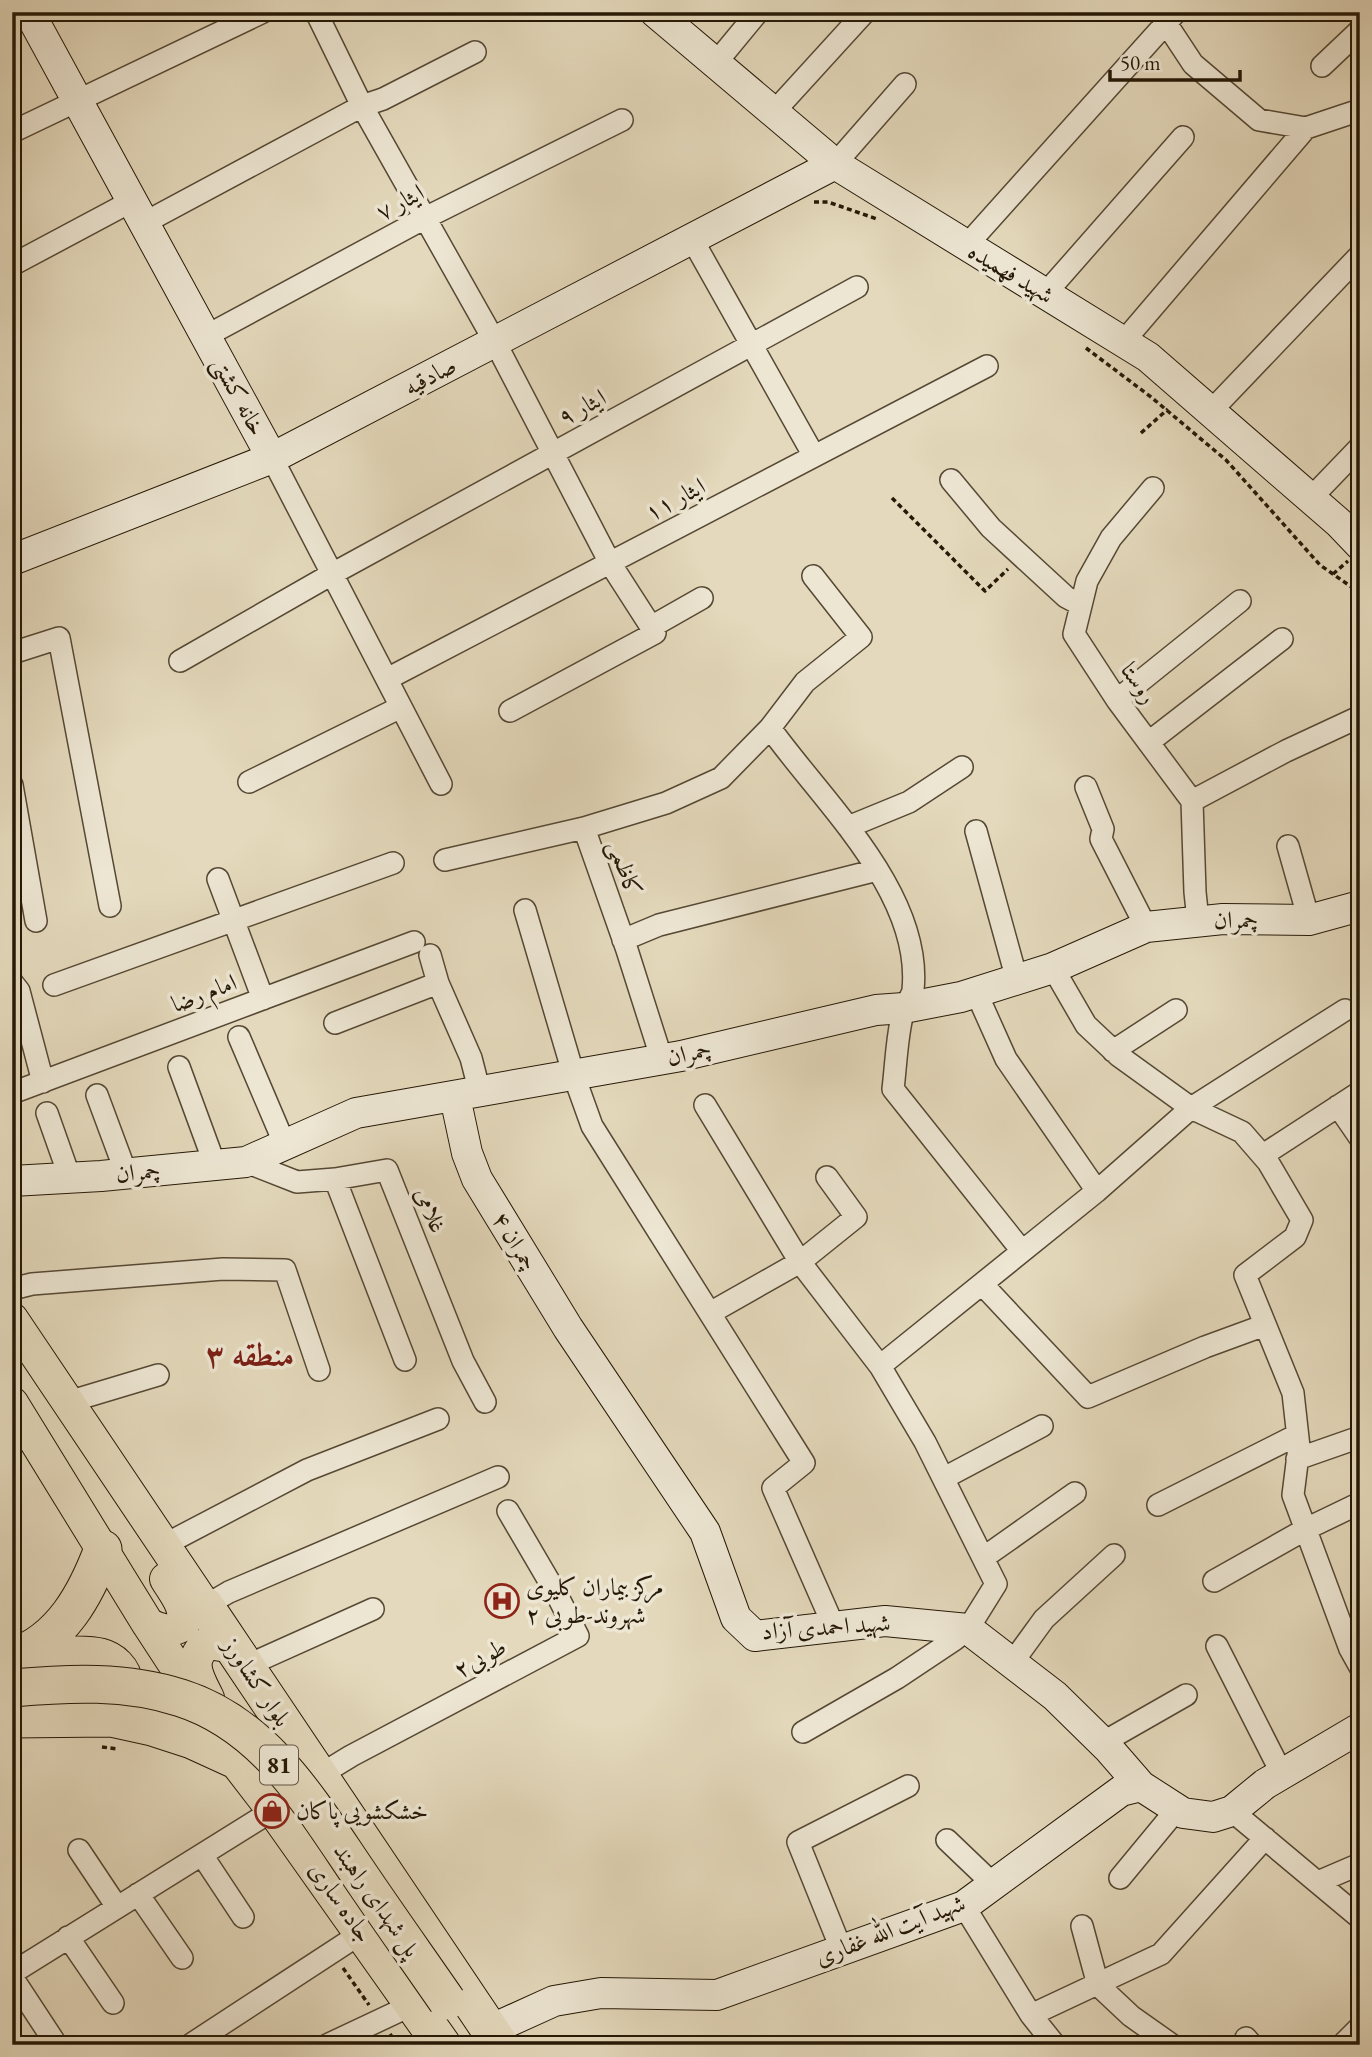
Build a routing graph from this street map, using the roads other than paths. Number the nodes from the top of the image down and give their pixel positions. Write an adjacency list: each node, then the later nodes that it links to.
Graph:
1 (29, 12): 13 (street, خانه کشتی)
2 (263, 12): 13 (street)
3 (316, 12): 14 (street)
4 (758, 12): 10 (street)
5 (865, 12): 16 (street)
6 (657, 13): 10 (street, شهید فهمیده)
7 (1167, 16): 18 (street); 25 (street)
8 (1360, 30): 11 (street)
9 (475, 52): 14 (street)
10 (715, 64): 16 (street, شهید فهمیده)
11 (1322, 66)
12 (905, 84): 21 (street)
13 (78, 101): 19 (street); 22 (street, خانه کشتی)
14 (362, 106): 22 (street); 23 (street)
15 (1360, 110): 18 (street)
16 (772, 114): 21 (street, شهید فهمیده)
17 (622, 120): 23 (street, ایثار ۷)
18 (1306, 128): 31 (street)
19 (12, 132)
20 (1183, 137): 29 (street)
21 (835, 164): 24 (street, صادقیه); 25 (street, شهید فهمیده)
22 (138, 212): 27 (street); 30 (street, خانه کشتی)
23 (425, 218): 30 (street, ایثار ۷); 32 (street)
24 (692, 239): 32 (street, صادقیه); 33 (street)
25 (966, 246): 29 (street, شهید فهمیده)
26 (1360, 256): 35 (street)
27 (12, 265)
28 (857, 287): 33 (street, ایثار ۹)
29 (1045, 294): 31 (street, شهید فهمیده)
30 (206, 336): 39 (street, خانه کشتی)
31 (1124, 341): 35 (street, شهید فهمیده)
32 (495, 342): 37 (street); 39 (street, صادقیه)
33 (751, 344): 37 (street, ایثار ۹); 38 (street)
34 (987, 366): 38 (street, ایثار ۱۱)
35 (1211, 411): 42 (street, شهید فهمیده)
36 (1360, 447): 42 (street)
37 (552, 452): 45 (street); 46 (street, ایثار ۹)
38 (814, 456): 45 (street, ایثار ۱۱)
39 (272, 458): 44 (street, صادقیه); 46 (street, خانه کشتی)
40 (950, 480): 50 (street)
41 (1153, 488): 50 (street, روستا)
42 (1311, 498): 43 (street, شهید فهمیده)
43 (1360, 545)
44 (12, 560)
45 (610, 563): 51 (street); 55 (street, ایثار ۱۱)
46 (332, 573): 54 (street, ایثار ۹); 55 (street, خانه کشتی)
47 (813, 576): 60 (street)
48 (702, 598): 51 (street)
49 (1240, 601): 56 (street)
50 (1082, 605): 56 (street, روستا)
51 (651, 627): 58 (street)
52 (1282, 639): 61 (street)
53 (12, 653): 76 (street)
54 (180, 661)
55 (387, 679): 57 (street, خانه کشتی)
56 (1117, 700): 61 (street, روستا)
57 (401, 707): 63 (street); 64 (street, خانه کشتی)
58 (510, 711)
59 (1357, 718): 67 (street)
60 (770, 728): 68 (street); 69 (street)
61 (1149, 742): 67 (street, روستا)
62 (962, 767): 68 (street)
63 (249, 782)
64 (442, 784)
65 (12, 785): 82 (street)
66 (1086, 787): 83 (street)
67 (1192, 801): 80 (street)
68 (848, 827): 74 (street)
69 (584, 828): 72 (street, کاظمی); 84 (street, کاظمی)
70 (976, 831): 86 (street)
71 (1288, 846): 81 (street)
72 (445, 860)
73 (393, 863): 79 (street)
74 (877, 870): 84 (street); 92 (street)
75 (218, 879): 79 (street)
76 (110, 906)
77 (1360, 906): 81 (street, چمران)
78 (525, 910): 100 (street)
79 (233, 919): 89 (street); 91 (street)
80 (1198, 920): 81 (street, چمران); 83 (street, چمران)
81 (1309, 920)
82 (36, 921)
83 (1146, 927): 85 (street, چمران)
84 (623, 940): 98 (street, کاظمی)
85 (1053, 968): 86 (street, چمران); 97 (street)
86 (1017, 980): 90 (street, چمران)
87 (12, 982): 101 (street)
88 (438, 983): 91 (street, امام رضا); 95 (street); 105 (street)
89 (54, 985)
90 (976, 992): 92 (street, چمران); 120 (street)
91 (263, 999): 101 (street, امام رضا)
92 (904, 1008): 98 (street, چمران); 121 (street)
93 (1175, 1010): 97 (street)
94 (1345, 1010): 108 (street)
95 (335, 1023)
96 (239, 1037): 111 (street)
97 (1113, 1051): 108 (street)
98 (662, 1060): 100 (street, چمران)
99 (179, 1067): 114 (street)
100 (574, 1076): 105 (street, چمران); 125 (street)
101 (43, 1082): 103 (street, امام رضا)
102 (1360, 1092): 107 (street)
103 (12, 1093)
104 (97, 1095): 115 (street)
105 (467, 1095): 111 (street, چمران); 132 (street, چمران ۴)
106 (705, 1105): 122 (street)
107 (1338, 1106): 110 (street); 112 (street)
108 (1191, 1108): 112 (street); 120 (street)
109 (47, 1113): 117 (street)
110 (1360, 1139)
111 (285, 1145): 113 (street, چمران)
112 (1262, 1155): 127 (street)
113 (246, 1162): 114 (street, چمران); 118 (street, غلامی)
114 (215, 1165): 115 (street, چمران)
115 (126, 1173): 117 (street, چمران)
116 (827, 1177): 122 (street)
117 (70, 1178): 119 (street, چمران)
118 (335, 1179): 128 (street); 134 (street, غلامی)
119 (12, 1181)
120 (1097, 1191): 121 (street)
121 (1022, 1251): 123 (street)
122 (800, 1262): 125 (street); 129 (street)
123 (982, 1284): 127 (street); 129 (street)
124 (12, 1289): 130 (street)
125 (710, 1313): 158 (street)
126 (12, 1318): 133 (main road, بلوار کشاورز)
127 (1265, 1325): 138 (street)
128 (405, 1360)
129 (880, 1366): 144 (street)
130 (319, 1370)
131 (158, 1375): 133 (street)
132 (600, 1375): 158 (street, شهید احمدی آزاد)
133 (68, 1402): 141 (main road, بلوار کشاورز)
134 (485, 1402)
135 (12, 1403): 140 (main road)
136 (438, 1419): 150 (street)
137 (1042, 1426): 144 (street)
138 (1297, 1435): 142 (street); 147 (street)
139 (1360, 1437): 142 (street)
140 (22, 1438): 151 (main road)
141 (104, 1456): 150 (main road, بلوار کشاورز); 157 (main road)
142 (1297, 1459): 149 (street)
143 (498, 1477): 155 (street)
144 (944, 1478): 153 (street)
145 (1075, 1493): 153 (street)
146 (1360, 1503): 149 (street)
147 (1158, 1505)
148 (508, 1511): 175 (street, طوبی۲)
149 (1306, 1529): 154 (street); 164 (street)
150 (164, 1545): 155 (main road, بلوار کشاورز)
151 (103, 1549): 157 (main road); 162 (highway)
152 (1114, 1555): 163 (street)
153 (983, 1558): 159 (street)
154 (1214, 1581)
155 (205, 1606): 161 (highway, بلوار کشاورز)
156 (373, 1609): 161 (street)
157 (148, 1624): 173 (main road)
158 (834, 1627): 159 (street, شهید احمدی آزاد)
159 (968, 1629): 163 (street); 170 (street)
160 (1217, 1646): 174 (street)
161 (240, 1657): 173 (main road); 175 (highway, بلوار کشاورز)
162 (12, 1659): 167 (highway)
163 (1012, 1663): 172 (street)
164 (1360, 1667)
165 (12, 1688): 202 (highway, پل شهدای راهبند / 81, bridge)
166 (1186, 1695): 172 (street)
167 (61, 1717): 168 (highway, 81); 171 (street); 173 (highway, 81)
168 (12, 1719)
169 (1360, 1728): 174 (street)
170 (803, 1732)
171 (12, 1737)
172 (1102, 1743): 177 (street)
173 (238, 1761): 178 (highway, جاده ساری / 81)
174 (1282, 1774): 180 (street)
175 (320, 1775): 205 (highway, بلوار کشاورز)
176 (908, 1786): 197 (street)
177 (1141, 1786): 179 (street); 188 (street, شهید آیت الله غفاری)
178 (275, 1809): 184 (street); 195 (highway, جاده ساری / 81)
179 (1177, 1809): 180 (street); 186 (street)
180 (1232, 1811): 181 (street)
181 (1265, 1838): 187 (street); 200 (street)
182 (947, 1840): 188 (street)
183 (79, 1850): 191 (street)
184 (202, 1855): 189 (street); 192 (street)
185 (1360, 1864): 187 (street)
186 (1120, 1878)
187 (1318, 1882): 193 (street)
188 (993, 1884): 190 (street, شهید آیت الله غفاری)
189 (138, 1894): 191 (street); 198 (street)
190 (964, 1906): 197 (street, شهید آیت الله غفاری); 203 (street)
191 (117, 1907): 196 (street)
192 (243, 1917)
193 (1360, 1918)
194 (1082, 1926): 200 (street)
195 (363, 1932): 202 (highway, جاده ساری / 81); 207 (street)
196 (68, 1937): 199 (street); 201 (street)
197 (842, 1951): 205 (street, شهید آیت الله غفاری)
198 (182, 1958)
199 (12, 1975): 206 (street)
200 (1098, 1984): 203 (street); 211 (street)
201 (113, 2003)
202 (430, 2003): 205 (highway, 81); 208 (street); 209 (highway, جاده ساری / 81)
203 (1031, 2015): 210 (street)
204 (1360, 2027): 212 (street)
205 (489, 2040)
206 (54, 2041)
207 (190, 2045)
208 (327, 2045)
209 (442, 2045)
210 (1055, 2045)
211 (1172, 2045)
212 (1342, 2045)

